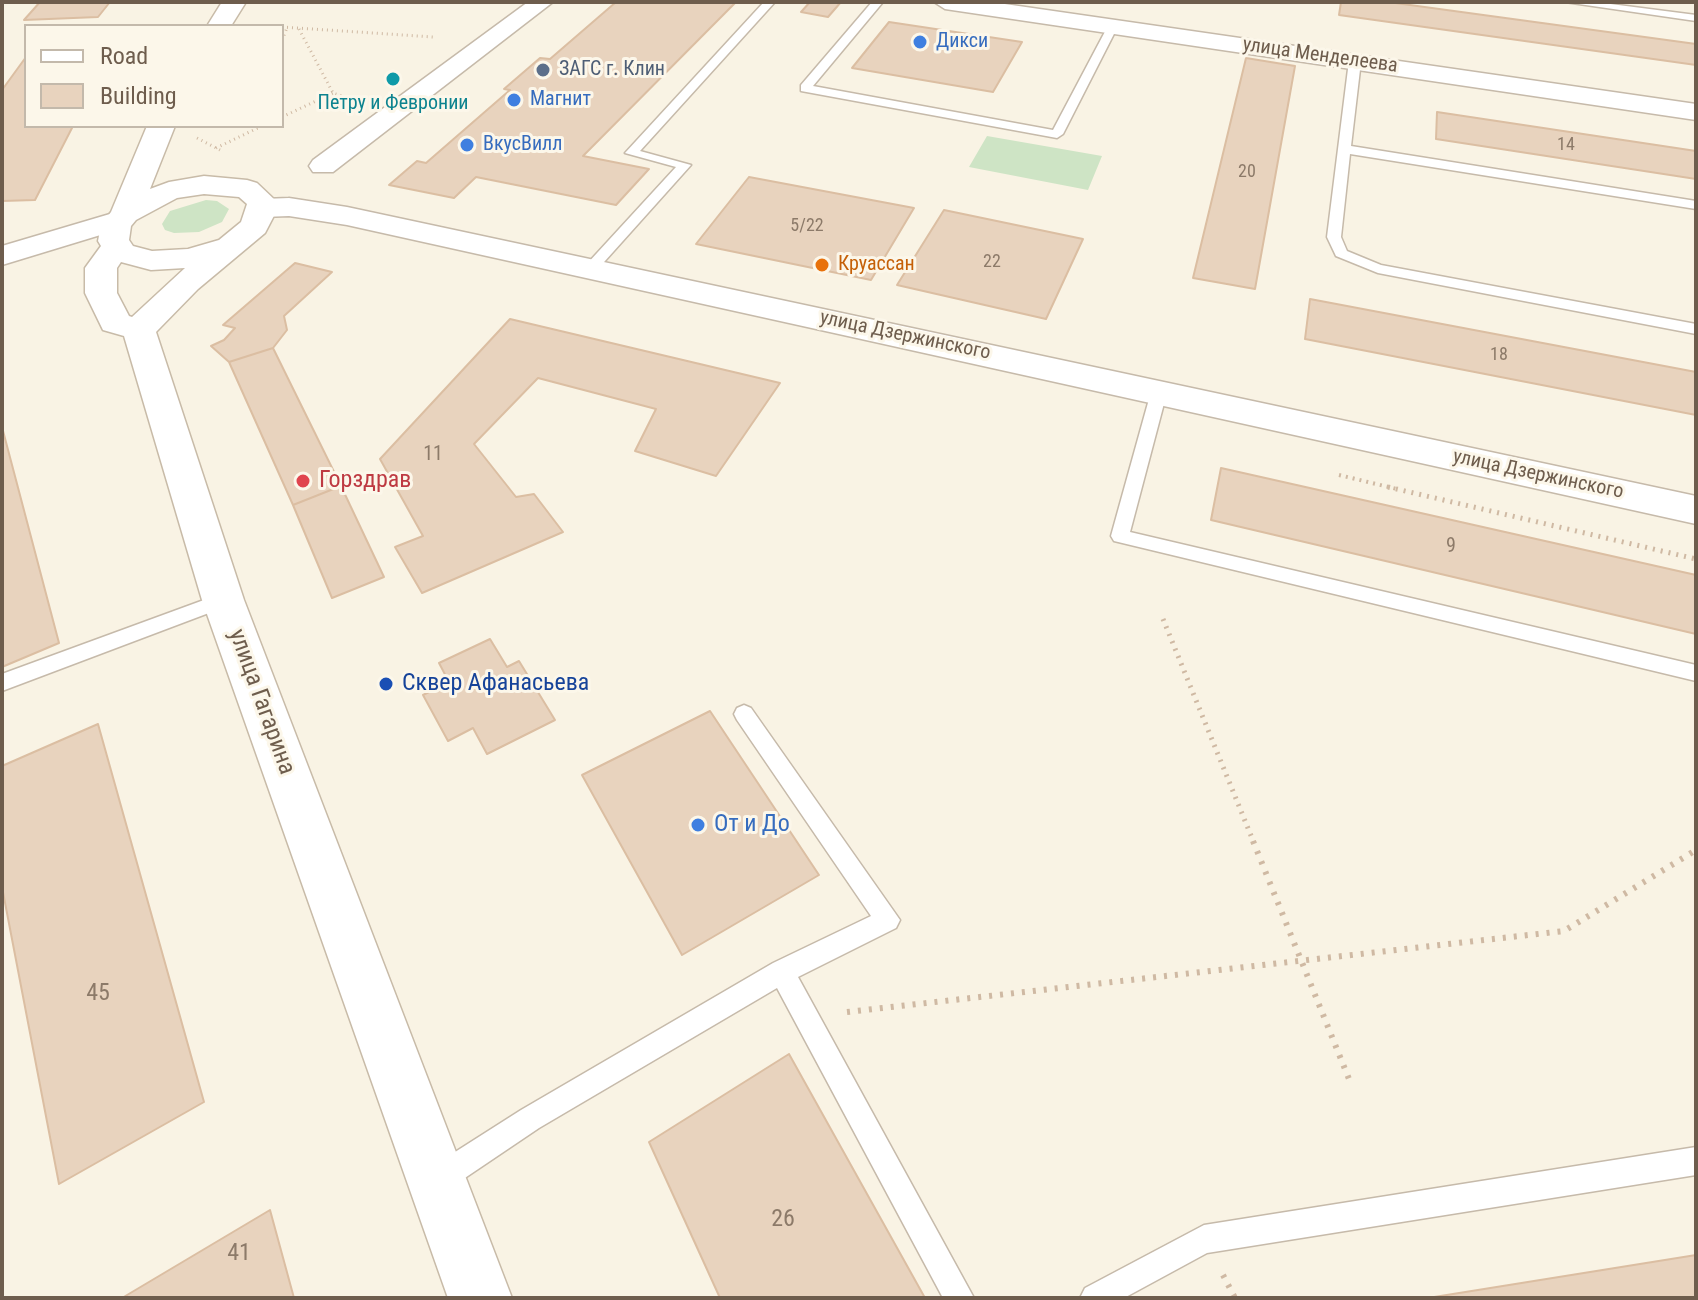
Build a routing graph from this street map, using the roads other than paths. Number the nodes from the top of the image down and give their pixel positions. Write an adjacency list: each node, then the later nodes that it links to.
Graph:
1 (234, 2): 8 (street)
2 (542, 2): 14 (street)
3 (770, 2): 21 (lane)
4 (878, 2): 9 (lane)
5 (945, 2): 9 (street, улица Менделеева)
6 (1570, 2): 7 (lane)
7 (1696, 18)
8 (220, 24)
9 (1113, 26): 10 (street, улица Менделеева)
10 (1355, 61): 11 (street, улица Менделеева); 13 (lane)
11 (1696, 112)
12 (158, 131): 15 (street); 18 (street)
13 (1344, 149): 16 (lane); 22 (lane)
14 (323, 166)
15 (221, 184): 17 (street); 18 (street)
16 (1696, 205)
17 (263, 208): 19 (street); 21 (street, улица Дзержинского)
18 (119, 231): 19 (street); 20 (street); 23 (street)
19 (243, 237): 23 (street)
20 (2, 256)
21 (591, 268): 24 (street, улица Дзержинского)
22 (1696, 329)
23 (139, 330): 26 (street, улица Гагарина)
24 (1159, 392): 25 (street, улица Дзержинского); 27 (lane)
25 (1696, 510)
26 (223, 600): 28 (lane); 32 (street, улица Гагарина)
27 (1696, 673)
28 (2, 683)
29 (744, 714): 30 (lane)
30 (782, 972): 32 (lane); 34 (lane)
31 (1696, 1161): 35 (lane)
32 (437, 1180): 33 (street, улица Гагарина)
33 (480, 1298)
34 (959, 1298)
35 (1095, 1298)

